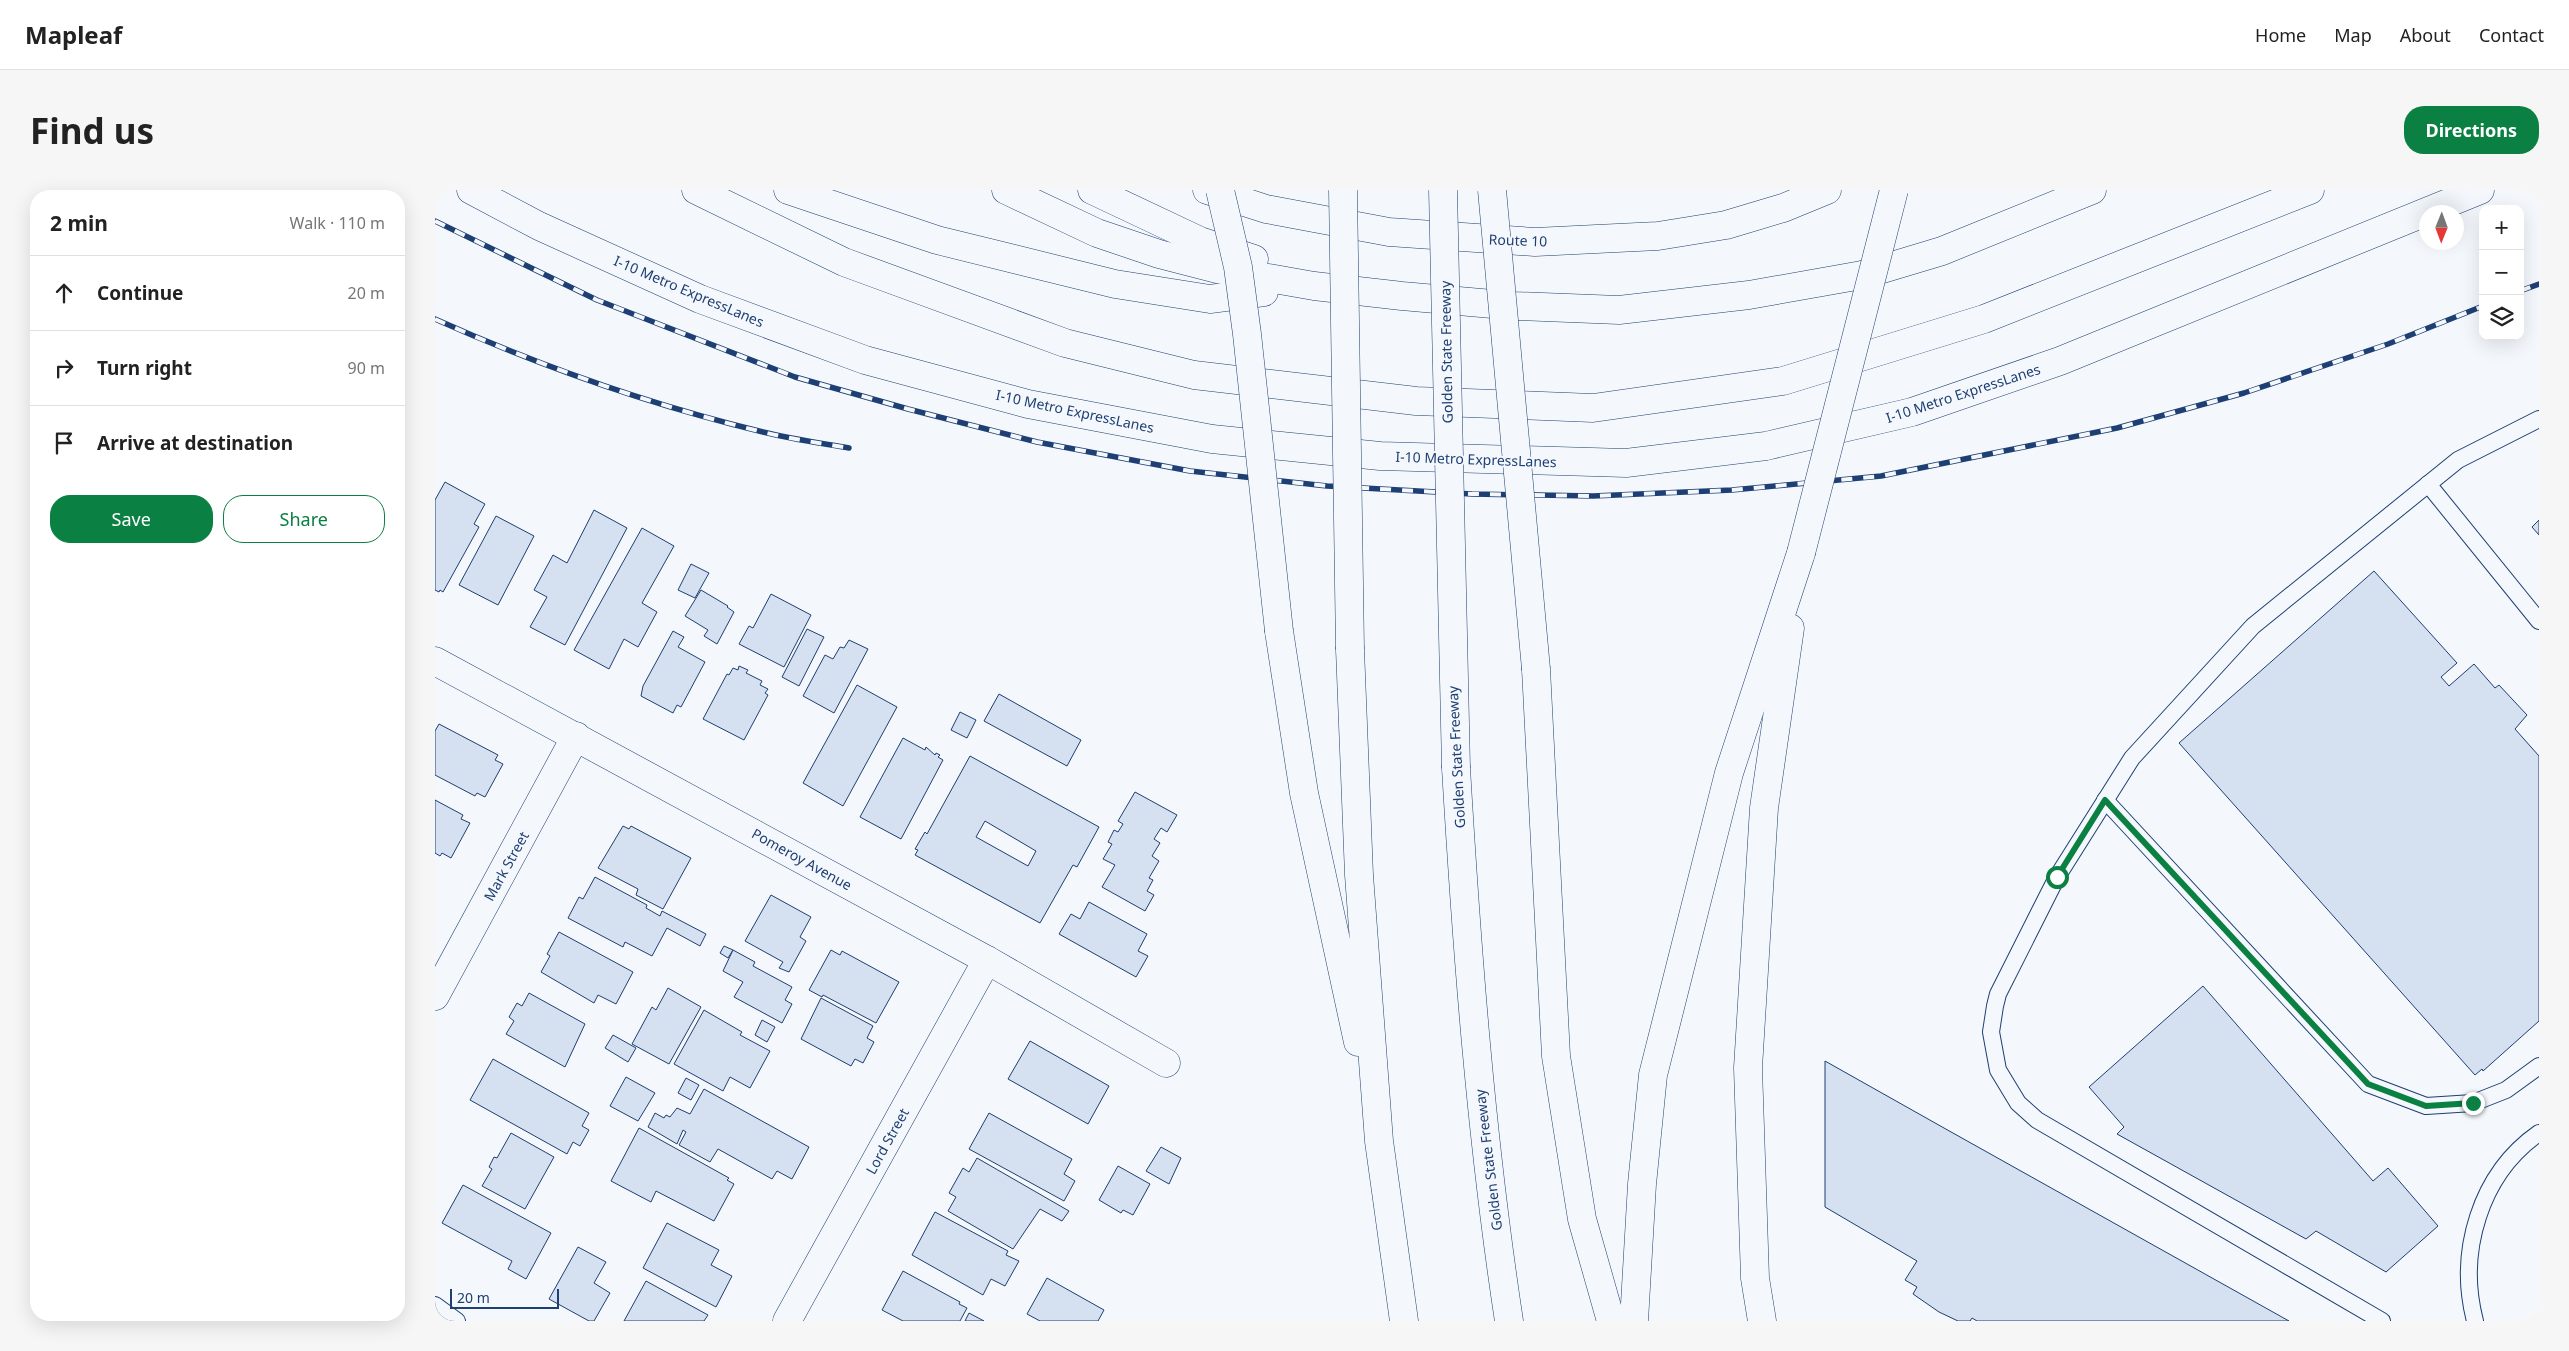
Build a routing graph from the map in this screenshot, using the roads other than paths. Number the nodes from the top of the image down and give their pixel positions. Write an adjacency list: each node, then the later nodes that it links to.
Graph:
1 (471, 190): 15 (main road, I-10 Metro ExpressLanes)
2 (696, 190): 14 (main road)
3 (788, 190): 16 (main road)
4 (1006, 190): 16 (main road)
5 (1093, 190): 17 (main road)
6 (1207, 190): 11 (main road, Route 10)
7 (1220, 190): 30 (main road, bridge)
8 (1343, 190): 30 (main road, bridge)
9 (1443, 190): 35 (main road, Golden State Freeway, bridge)
10 (1492, 190): 36 (main road, bridge)
11 (1827, 190)
12 (1893, 190): 20 (main road, bridge)
13 (2092, 190): 17 (main road)
14 (2310, 190)
15 (2480, 190)
16 (1314, 286): 17 (main road)
17 (1402, 296)
18 (2539, 419): 19 (lane)
19 (2428, 484): 21 (lane); 24 (lane)
20 (1801, 553): 37 (main road); 38 (main road)
21 (2539, 621)
22 (435, 661): 23 (main road, Pomeroy Avenue)
23 (576, 736): 25 (main road, Pomeroy Avenue); 26 (main road, Mark Street)
24 (2105, 800): 28 (lane); 39 (lane)
25 (987, 960): 27 (main road, Pomeroy Avenue); 33 (main road, Lord Street)
26 (435, 996)
27 (1166, 1063)
28 (2539, 1066)
29 (2539, 1133): 40 (lane)
30 (1379, 1141): 34 (main road)
31 (435, 1306): 32 (lane)
32 (457, 1321)
33 (787, 1321)
34 (1404, 1321)
35 (1509, 1321)
36 (1611, 1321)
37 (1633, 1321)
38 (1763, 1321)
39 (2382, 1321)
40 (2475, 1321)

